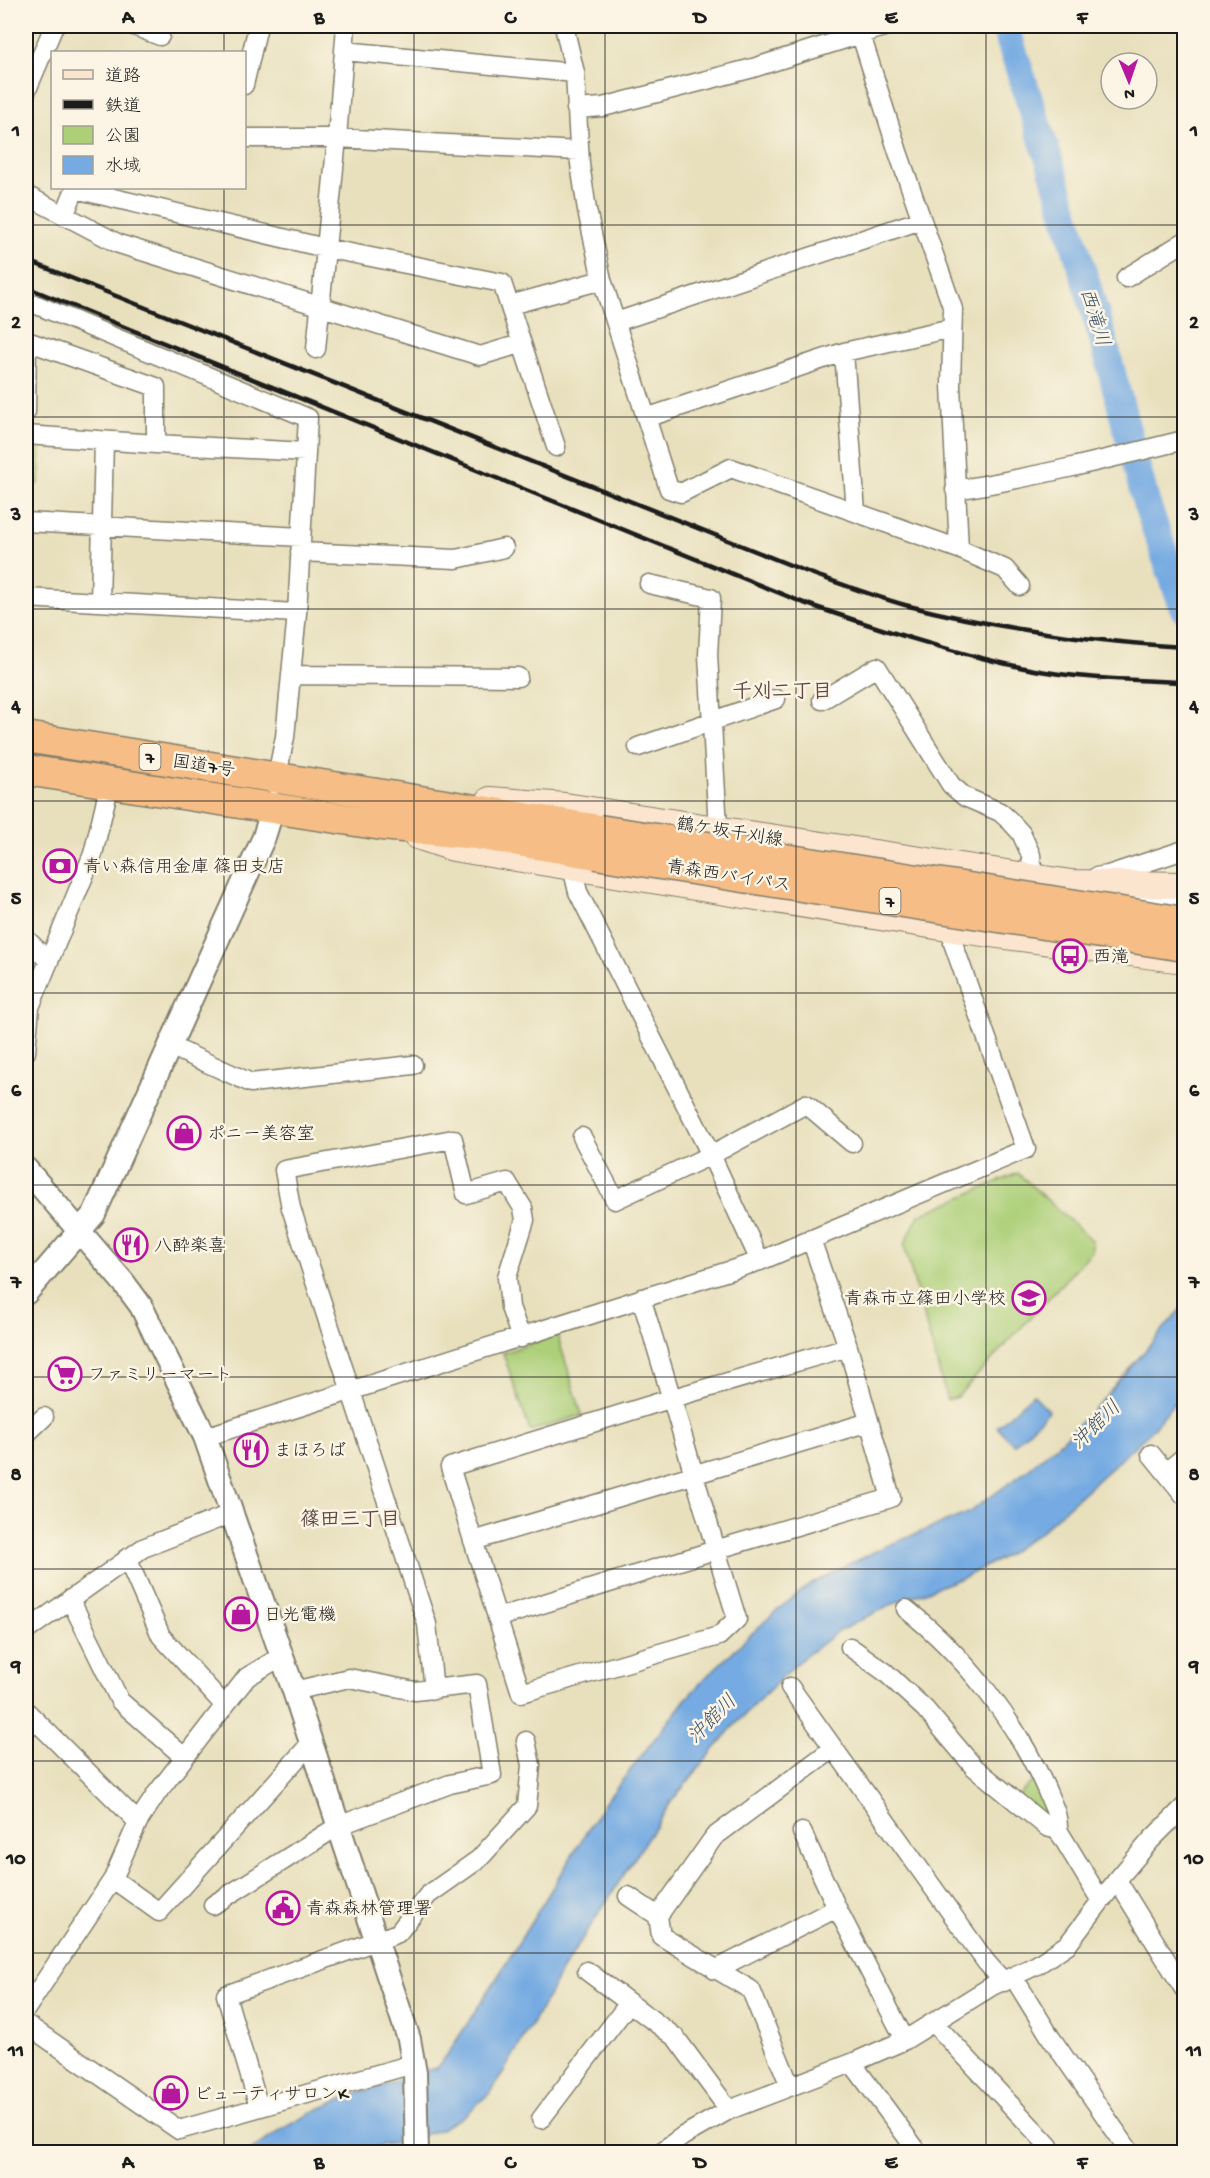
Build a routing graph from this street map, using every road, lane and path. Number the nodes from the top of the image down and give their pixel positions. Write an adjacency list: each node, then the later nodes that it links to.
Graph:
1 (54, 26): 12 (street)
2 (134, 26): 8 (street)
3 (258, 26): 11 (street)
4 (346, 26): 9 (street)
5 (564, 26): 10 (street)
6 (887, 26): 7 (street)
7 (861, 35): 13 (street); 19 (street)
8 (160, 38)
9 (344, 51): 10 (street); 15 (street)
10 (575, 73): 13 (street)
11 (246, 77)
12 (26, 92)
13 (576, 109): 16 (street)
14 (246, 138): 15 (street)
15 (337, 138): 16 (street); 21 (street)
16 (579, 151): 23 (street)
17 (26, 195): 18 (street)
18 (64, 216): 21 (street); 25 (street)
19 (921, 220): 27 (street); 28 (street)
20 (1185, 242): 22 (street)
21 (325, 248): 25 (street); 26 (street)
22 (1126, 278)
23 (602, 280): 26 (street); 27 (street)
24 (26, 303): 39 (street)
25 (319, 305): 29 (street); 30 (street)
26 (510, 305): 29 (street)
27 (616, 322): 33 (street)
28 (952, 328): 31 (street); 40 (street)
29 (520, 344): 38 (street)
30 (316, 349)
31 (844, 352): 33 (street); 41 (street)
32 (26, 412): 37 (street)
33 (646, 418): 41 (street)
34 (26, 435): 36 (street)
35 (1185, 440): 40 (street)
36 (104, 442): 37 (street); 43 (street)
37 (156, 444): 39 (street)
38 (556, 447)
39 (306, 452): 44 (street)
40 (955, 490): 46 (street)
41 (856, 512): 46 (street)
42 (26, 522): 43 (street)
43 (102, 525): 44 (street); 50 (street)
44 (300, 544): 45 (street); 51 (street)
45 (504, 548)
46 (959, 549): 48 (street)
47 (649, 584): 56 (street)
48 (1020, 586)
49 (26, 598): 50 (street)
50 (100, 603): 51 (street)
51 (297, 613): 52 (street)
52 (291, 675): 53 (street); 60 (street)
53 (518, 677)
54 (776, 699): 56 (street)
55 (822, 700): 67 (street)
56 (712, 722): 58 (street); 63 (street)
57 (26, 737): 60 (highway, 国道7号 / 7)
58 (638, 747)
59 (26, 770): 61 (highway, 国道7号 / 7)
60 (275, 777): 62 (street); 63 (main road, 鶴ケ坂千刈線); 64 (highway, 青森西バイパス / 7)
61 (110, 783): 62 (highway, 国道7号 / 7); 76 (street)
62 (273, 808): 64 (highway, 青森西バイパス / 7); 77 (street)
63 (718, 828): 66 (main road, 鶴ケ坂千刈線)
64 (589, 850): 71 (highway, 青森西バイパス / 7, bridge); 72 (main road); 74 (highway, 青森西バイパス / 7, bridge); 82 (street)
65 (1185, 850): 68 (street)
66 (965, 867): 67 (main road, 鶴ケ坂千刈線); 72 (street)
67 (1033, 878): 68 (main road, 鶴ケ坂千刈線)
68 (1068, 883): 69 (main road, 鶴ケ坂千刈線); 70 (street)
69 (1185, 885)
70 (1185, 903)
71 (1185, 922)
72 (954, 929): 75 (main road); 85 (street)
73 (26, 939): 76 (street)
74 (1185, 946)
75 (1184, 960)
76 (49, 961): 78 (street)
77 (170, 1046): 79 (street); 84 (street)
78 (26, 1052)
79 (413, 1065)
80 (582, 1137): 82 (street)
81 (852, 1143): 82 (street)
82 (711, 1155): 86 (street)
83 (26, 1169): 84 (street)
84 (80, 1233): 87 (street); 96 (street)
85 (811, 1239): 86 (street); 90 (street)
86 (760, 1261): 88 (street)
87 (26, 1293)
88 (641, 1298): 89 (street); 92 (street)
89 (521, 1338): 91 (street); 91 (street)
90 (848, 1347): 92 (street); 94 (street)
91 (350, 1390): 96 (street); 113 (street)
92 (673, 1398): 100 (street); 103 (street)
93 (44, 1417): 95 (street)
94 (869, 1422): 100 (street); 104 (street)
95 (26, 1434)
96 (205, 1437): 102 (street)
97 (1151, 1454): 99 (street)
98 (1185, 1457): 99 (street)
99 (1166, 1472): 101 (street)
100 (694, 1474): 103 (street); 104 (street)
101 (1185, 1495)
102 (233, 1514): 105 (street); 111 (street)
103 (473, 1541): 108 (street)
104 (715, 1550): 108 (street); 108 (street)
105 (127, 1558): 106 (street); 115 (street)
106 (70, 1599): 109 (street); 120 (street)
107 (906, 1609): 124 (street)
108 (497, 1618)
109 (26, 1631)
110 (850, 1647): 124 (street)
111 (282, 1656): 114 (street); 115 (street)
112 (790, 1687): 119 (street)
113 (434, 1690): 114 (street); 123 (street)
114 (294, 1691): 118 (street)
115 (225, 1704): 120 (street)
116 (26, 1711): 122 (street)
117 (526, 1741): 133 (street)
118 (311, 1743): 123 (street); 126 (street)
119 (834, 1748): 132 (street); 136 (street)
120 (184, 1757): 122 (street)
121 (1185, 1807): 127 (street)
122 (138, 1821): 126 (street)
123 (339, 1826): 130 (street); 133 (street)
124 (1058, 1830): 129 (street)
125 (802, 1832): 131 (street)
126 (113, 1879): 139 (street)
127 (1117, 1880): 129 (street); 137 (street)
128 (628, 1896): 132 (street)
129 (1101, 1901): 136 (street)
130 (213, 1905)
131 (837, 1908): 134 (street); 142 (street)
132 (658, 1916): 134 (street)
133 (376, 1940): 144 (street); 146 (street)
134 (715, 1970): 145 (street)
135 (587, 1971): 138 (street)
136 (1009, 1980): 140 (street); 153 (street)
137 (1185, 1989)
138 (629, 2003): 147 (street); 148 (street)
139 (26, 2009)
140 (934, 2023): 142 (street); 152 (street)
141 (26, 2024): 146 (street)
142 (905, 2040): 143 (street)
143 (852, 2063): 145 (street); 151 (street)
144 (414, 2068): 146 (street); 149 (street)
145 (790, 2086): 147 (street)
146 (259, 2107)
147 (729, 2110): 150 (street)
148 (541, 2119)
149 (417, 2147)
150 (661, 2152)
151 (918, 2152)
152 (1043, 2152)
153 (1130, 2152)

